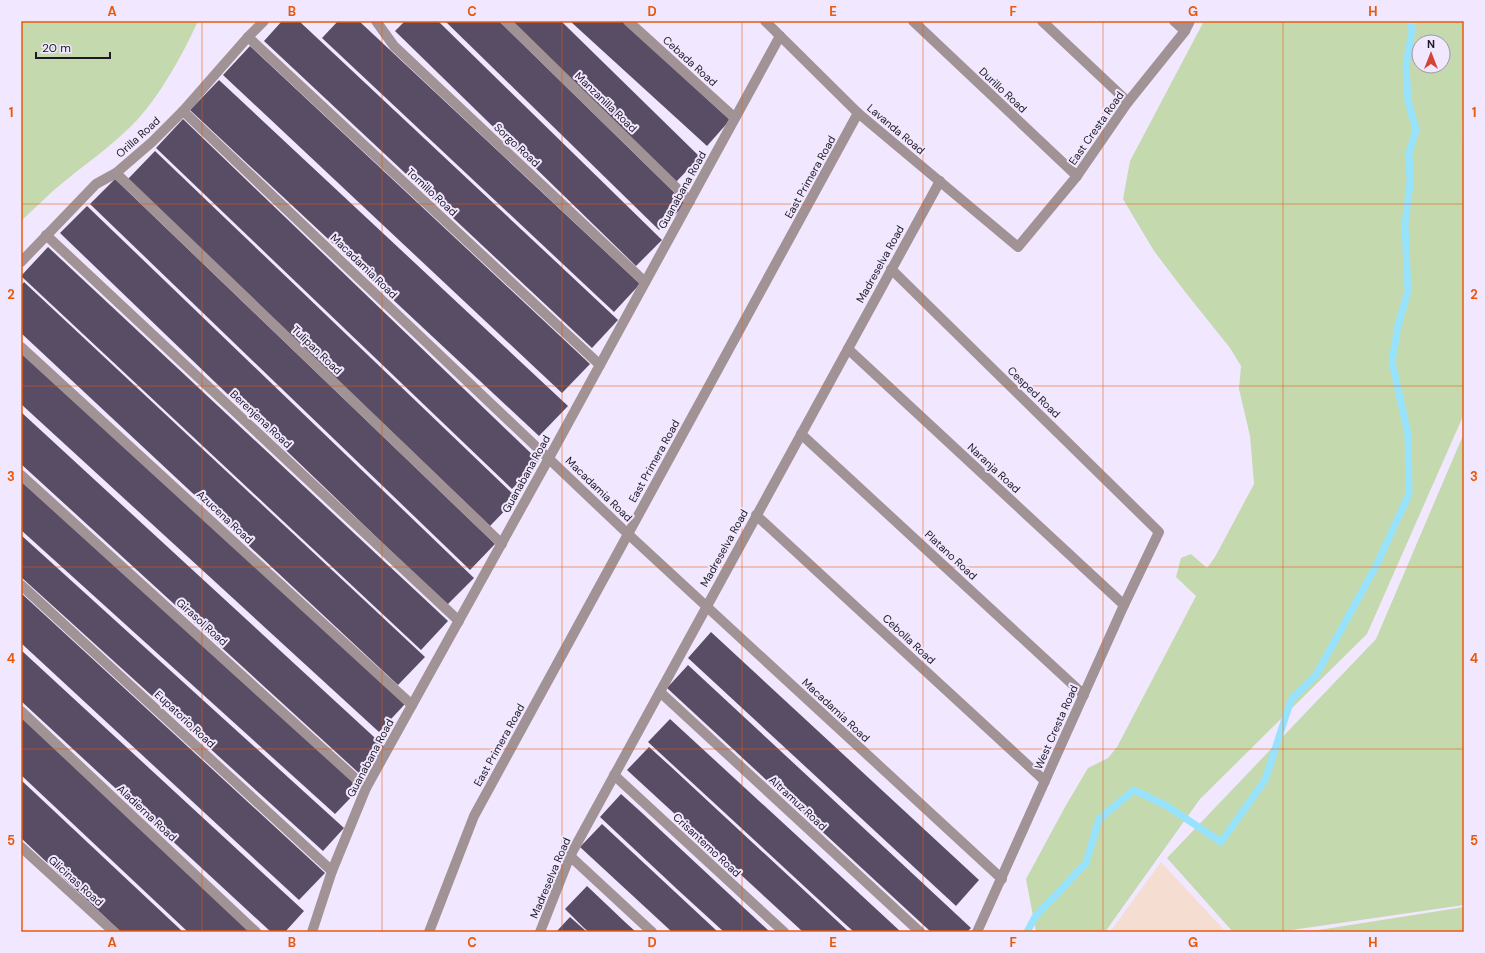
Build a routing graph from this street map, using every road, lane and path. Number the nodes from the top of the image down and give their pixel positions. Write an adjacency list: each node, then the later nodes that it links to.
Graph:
1 (264, 21): 11 (street, Orilla Road)
2 (376, 21): 25 (street, Sorgo Road)
3 (506, 21): 20 (street, Manzanilla Road)
4 (628, 21): 16 (street, Cebada Road)
5 (764, 21): 12 (street, Lavanda Road)
6 (913, 21): 18 (street, Durillo Road)
7 (1042, 21): 13 (street)
8 (1174, 21): 10 (street)
9 (1190, 21): 10 (street, East Cresta Road)
10 (1184, 31): 13 (street, East Cresta Road)
11 (248, 36): 14 (street, Orilla Road); 28 (street, Tomillo Road)
12 (780, 36): 15 (street, Lavanda Road); 16 (street, Guanabana Road)
13 (1128, 102): 18 (street, East Cresta Road)
14 (183, 111): 17 (street, Orilla Road); 30 (street, Macadamia Road)
15 (858, 113): 19 (street, Lavanda Road); 34 (street, East Primera Road)
16 (735, 118): 20 (street, Guanabana Road)
17 (116, 173): 21 (street, Orilla Road); 35 (street, Tulipan Road)
18 (1077, 176): 22 (street, East Cresta Road)
19 (940, 181): 22 (street, Lavanda Road); 24 (street, Madreselva Road)
20 (690, 201): 25 (street, Guanabana Road)
21 (46, 235): 23 (street, Orilla Road); 39 (street, Berenjena Road)
22 (1018, 247)
23 (21, 262)
24 (891, 269): 27 (street, Madreselva Road); 33 (street, Cesped Road)
25 (645, 282): 28 (street, Guanabana Road)
26 (21, 347): 42 (street, Azucena Road)
27 (848, 349): 29 (street, Madreselva Road); 37 (street, Naranja Road)
28 (600, 365): 30 (street, Guanabana Road)
29 (801, 434): 32 (street, Madreselva Road); 41 (street, Platano Road)
30 (549, 458): 34 (street, Macadamia Road); 35 (street, Guanabana Road)
31 (21, 475): 46 (street, Girasol Road)
32 (756, 515): 38 (street, Madreselva Road); 45 (street, Cebolla Road)
33 (1159, 532): 37 (street, West Cresta Road)
34 (628, 534): 38 (street, Macadamia Road); 54 (street, East Primera Road)
35 (502, 544): 39 (street, Guanabana Road)
36 (21, 585): 49 (street, Eupatorio Road)
37 (1124, 605): 41 (street, West Cresta Road)
38 (706, 606): 40 (street, Madreselva Road); 50 (street, Macadamia Road)
39 (458, 621): 42 (street, Guanabana Road)
40 (660, 692): 44 (street, Madreselva Road); 58 (street, Altramuz Road)
41 (1084, 695): 45 (street, West Cresta Road)
42 (412, 705): 46 (street, Guanabana Road)
43 (21, 711): 52 (street, Aladierna Road)
44 (614, 775): 48 (street, Madreselva Road); 57 (street, Crisantemo Road)
45 (1045, 781): 50 (street, West Cresta Road)
46 (366, 788): 49 (street, Guanabana Road)
47 (21, 847): 51 (street, Glicinas Road)
48 (570, 856): 55 (street, Madreselva Road); 56 (street)
49 (332, 871): 53 (street, Guanabana Road)
50 (1002, 880): 59 (street, West Cresta Road)
51 (114, 932)
52 (256, 932)
53 (312, 932)
54 (429, 932)
55 (540, 932)
56 (652, 932)
57 (784, 932)
58 (920, 932)
59 (977, 932)

